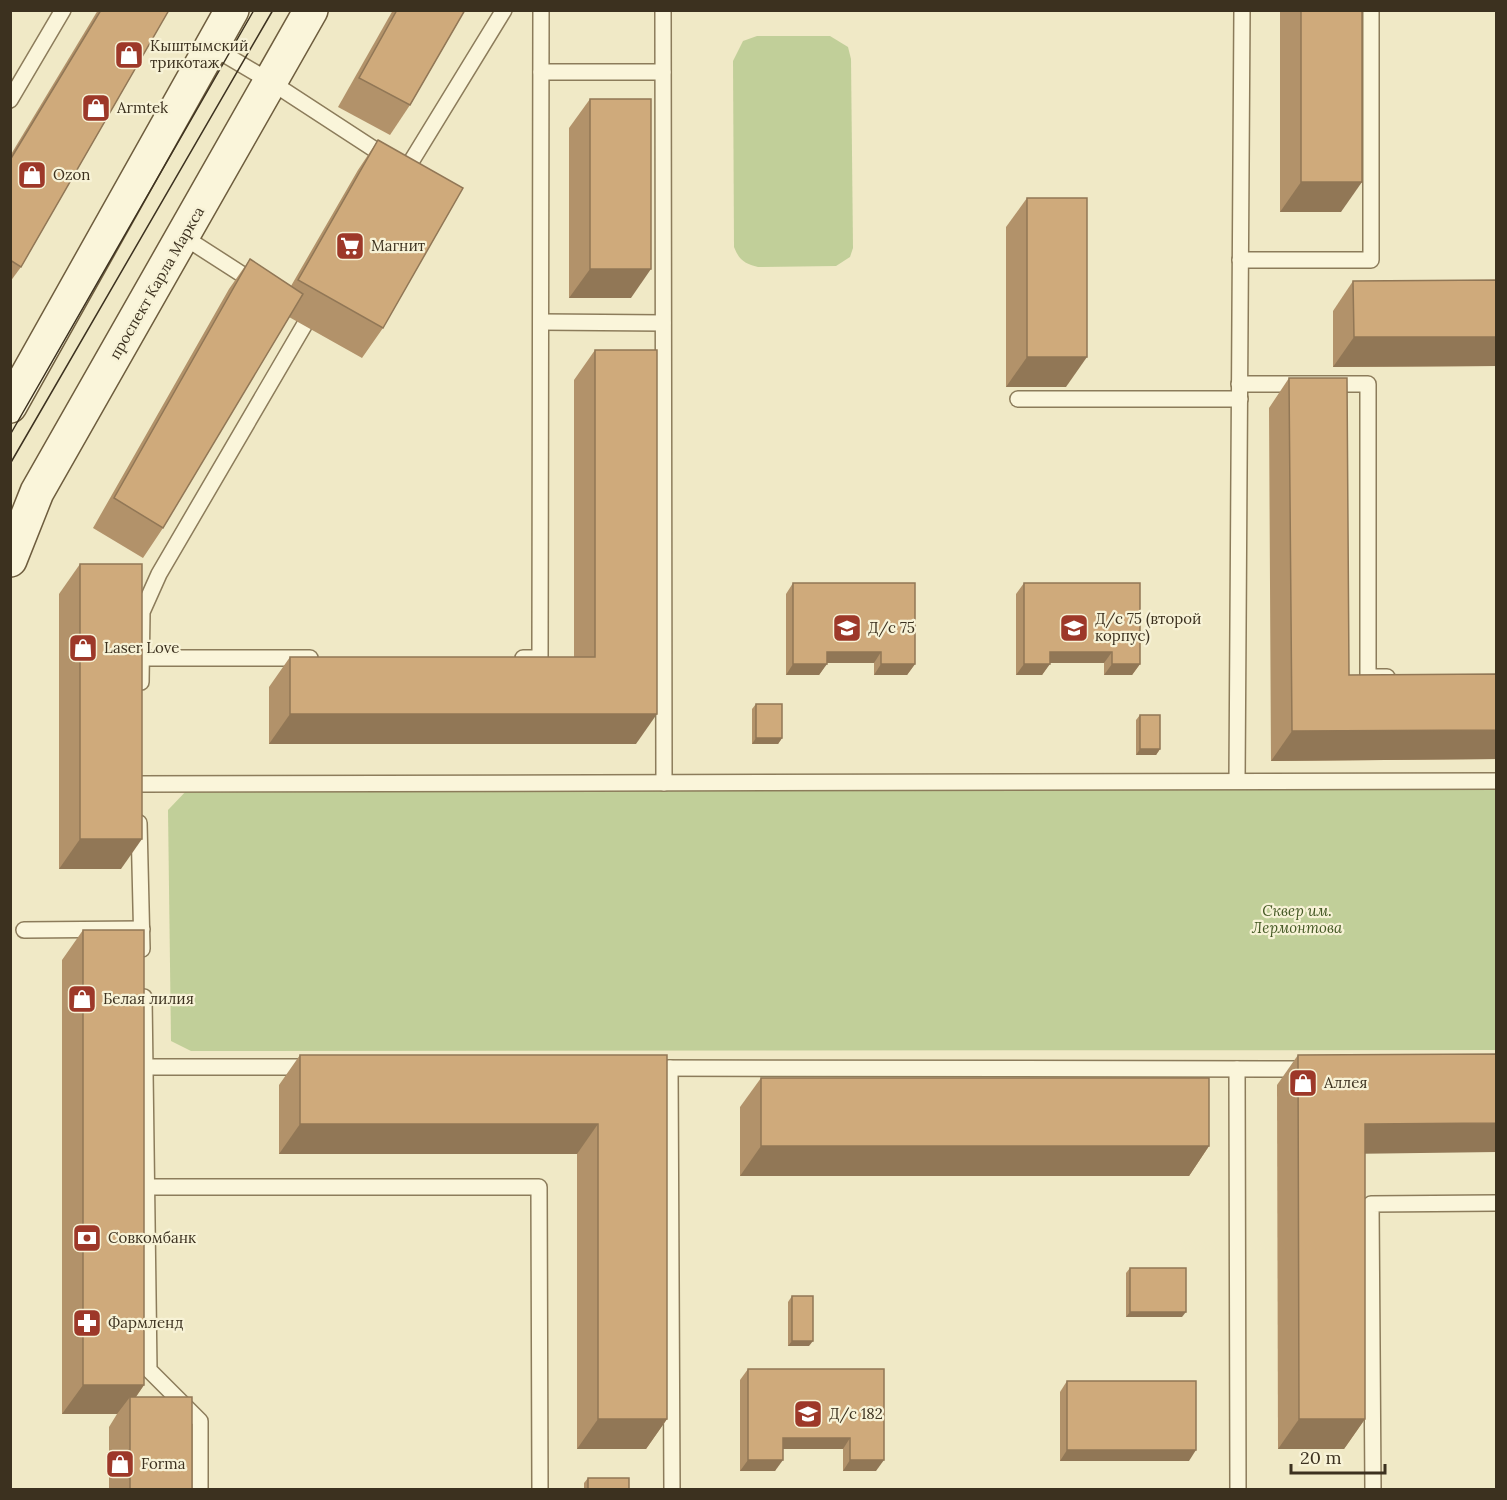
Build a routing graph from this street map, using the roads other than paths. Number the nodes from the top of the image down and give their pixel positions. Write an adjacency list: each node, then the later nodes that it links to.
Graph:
1 (63, 10): 13 (lane)
2 (232, 10): 9 (main road)
3 (311, 10): 12 (main road, проспект Карла Маркса)
4 (504, 10): 12 (lane)
5 (542, 10): 10 (lane)
6 (663, 10): 11 (lane)
7 (1242, 10): 15 (lane)
8 (1371, 10): 15 (lane)
9 (212, 47): 12 (lane); 22 (main road)
10 (542, 72): 11 (lane); 18 (lane)
11 (663, 72): 19 (lane)
12 (271, 82): 14 (main road, проспект Карла Маркса)
13 (10, 100)
14 (184, 237): 16 (lane); 23 (main road, проспект Карла Маркса)
15 (1240, 260): 20 (lane)
16 (270, 292)
17 (290, 304): 24 (lane)
18 (541, 322): 19 (lane); 26 (lane)
19 (663, 323): 31 (lane)
20 (1240, 392): 21 (lane); 27 (lane); 29 (lane)
21 (1018, 399)
22 (10, 406)
23 (10, 560)
24 (142, 658): 25 (lane); 28 (lane)
25 (329, 658)
26 (505, 658)
27 (1403, 677)
28 (141, 693)
29 (1237, 781): 30 (lane); 31 (lane)
30 (1497, 781)
31 (664, 783): 32 (lane)
32 (142, 929): 33 (lane); 34 (lane)
33 (24, 930)
34 (143, 963)
35 (143, 986): 36 (lane)
36 (146, 1067): 37 (lane); 42 (lane)
37 (324, 1067)
38 (634, 1068): 39 (lane)
39 (670, 1068): 40 (lane); 46 (lane)
40 (1237, 1069): 41 (lane); 47 (lane)
41 (1320, 1069)
42 (146, 1187): 44 (lane); 45 (lane)
43 (1497, 1203): 48 (lane)
44 (200, 1490)
45 (540, 1490)
46 (672, 1490)
47 (1238, 1490)
48 (1373, 1490)

